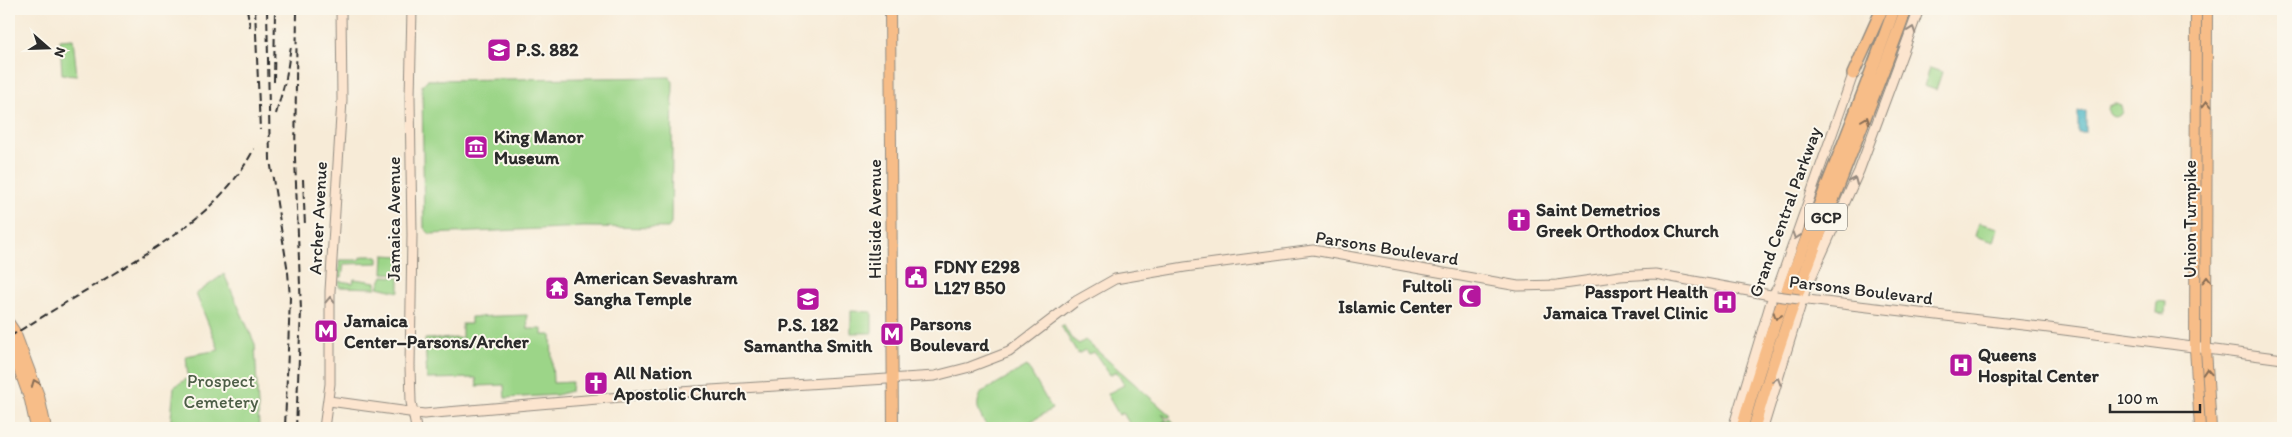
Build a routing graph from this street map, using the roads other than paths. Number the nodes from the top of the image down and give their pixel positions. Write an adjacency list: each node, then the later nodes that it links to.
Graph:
1 (341, 9): 19 (street, Archer Avenue, one-way to 1)
2 (412, 9): 20 (street, Jamaica Avenue)
3 (890, 9): 18 (main road, Hillside Avenue)
4 (1876, 9): 11 (street, Grand Central Parkway)
5 (1882, 9): 11 (highway)
6 (1894, 9): 27 (highway, Grand Central Parkway / GCP, one-way to 27)
7 (1906, 9): 28 (highway, GCP, one-way to 7)
8 (1919, 9): 13 (street, one-way to 8)
9 (2196, 9): 16 (main road, Union Turnpike)
10 (2207, 9): 16 (main road, Union Turnpike, one-way to 10)
11 (1853, 74): 12 (street, Grand Central Parkway, one-way to 12)
12 (1774, 295): 13 (street, Parsons Boulevard, bridge); 18 (street, Parsons Boulevard); 26 (street, Grand Central Parkway)
13 (1801, 299): 16 (street, Parsons Boulevard); 29 (street, one-way to 13)
14 (9, 323): 22 (main road, one-way to 14)
15 (9, 341): 21 (main road)
16 (2201, 349): 17 (street, Parsons Boulevard); 30 (main road, Union Turnpike); 31 (main road, Union Turnpike, one-way to 16)
17 (2283, 359)
18 (893, 378): 20 (street, Parsons Boulevard); 25 (main road, Hillside Avenue)
19 (329, 401): 20 (street, Parsons Boulevard); 23 (street, Archer Avenue)
20 (413, 413): 24 (street, Jamaica Avenue)
21 (36, 428)
22 (46, 428)
23 (324, 428)
24 (416, 428)
25 (893, 428)
26 (1732, 428)
27 (1742, 428)
28 (1754, 428)
29 (1763, 428)
30 (2200, 428)
31 (2211, 428)

